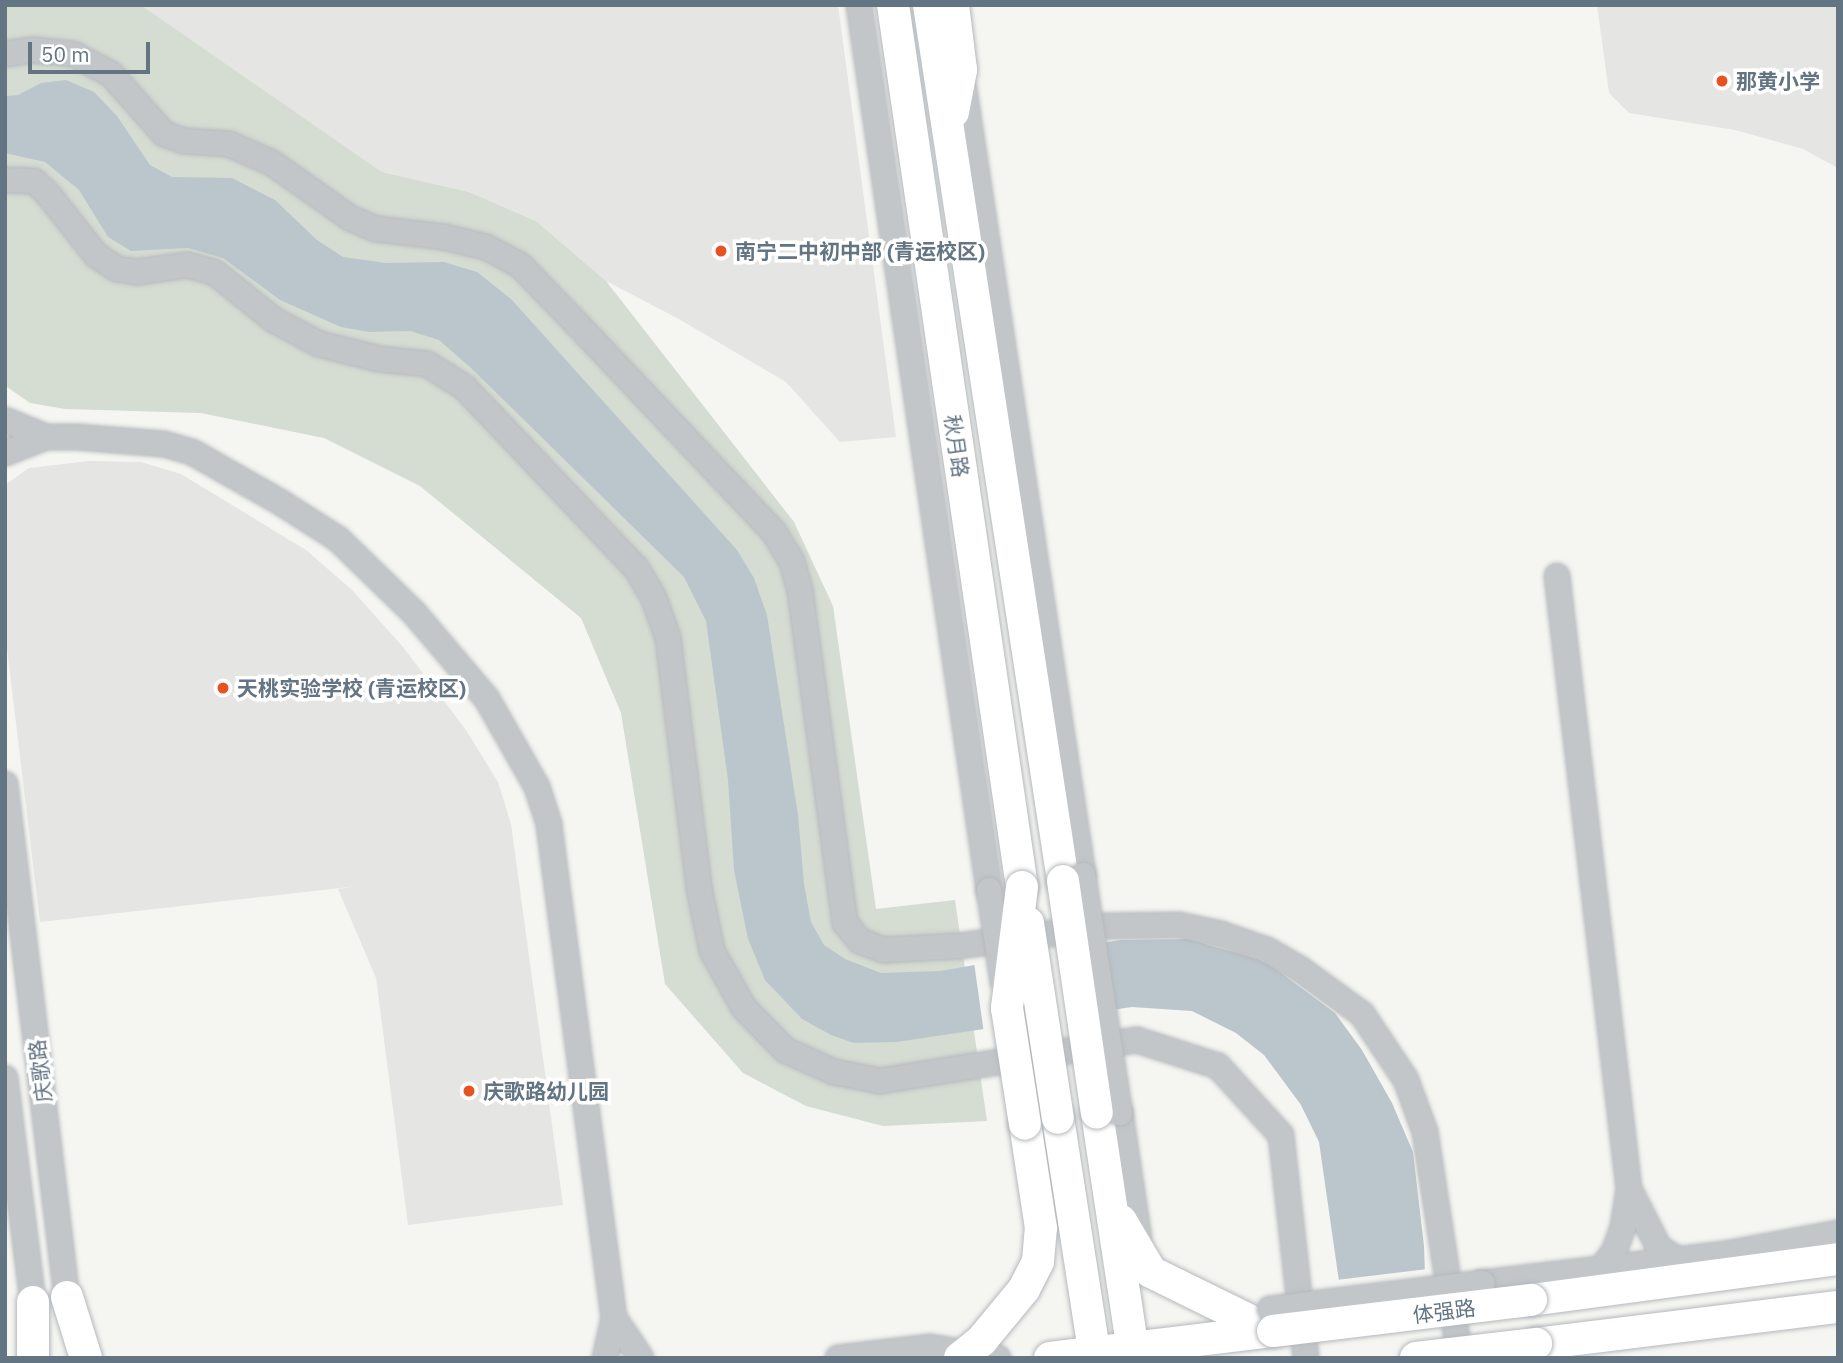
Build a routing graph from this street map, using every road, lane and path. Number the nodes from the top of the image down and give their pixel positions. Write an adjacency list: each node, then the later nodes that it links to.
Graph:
1 (859, 5): 16 (street, bridge)
2 (893, 5): 15 (main road, 秋月路)
3 (929, 5): 7 (main road, 秋月路)
4 (953, 5): 6 (main road)
5 (5, 54): 45 (street)
6 (961, 69): 7 (main road); 14 (street)
7 (948, 134): 14 (main road, 秋月路)
8 (5, 180): 43 (street)
9 (5, 420): 10 (street)
10 (46, 437): 11 (street); 29 (street)
11 (5, 453)
12 (1557, 576): 19 (street)
13 (5, 784): 26 (street, 庆歌路)
14 (1073, 878): 18 (main road, 秋月路, bridge)
15 (1023, 887): 16 (main road, bridge); 33 (main road, 秋月路, bridge)
16 (1007, 1008): 32 (main road, bridge)
17 (5, 1078): 27 (street, 庆歌路)
18 (1108, 1113): 20 (main road, 秋月路); 22 (street)
19 (1629, 1189): 23 (street); 25 (street)
20 (1110, 1196): 22 (main road); 31 (main road, 秋月路)
21 (1838, 1233): 23 (street)
22 (1141, 1257): 30 (main road)
23 (1679, 1259): 25 (street)
24 (1838, 1259): 30 (main road, 体强路, bridge)
25 (1601, 1269): 30 (street, bridge)
26 (66, 1297): 36 (street, 庆歌路); 37 (main road)
27 (33, 1302): 34 (main road); 35 (street, 庆歌路)
28 (1838, 1307): 44 (main road, 体强路, bridge)
29 (614, 1318): 38 (street); 39 (street)
30 (1271, 1320): 31 (main road, 体强路)
31 (1133, 1353): 33 (main road, 体强路)
32 (964, 1355): 40 (street); 41 (street)
33 (1094, 1355): 42 (main road, 体强路)
34 (33, 1358)
35 (39, 1358)
36 (74, 1358)
37 (86, 1358)
38 (605, 1358)
39 (641, 1358)
40 (838, 1358)
41 (998, 1358)
42 (1050, 1358)
43 (1306, 1358)
44 (1416, 1358)
45 (1460, 1358)

